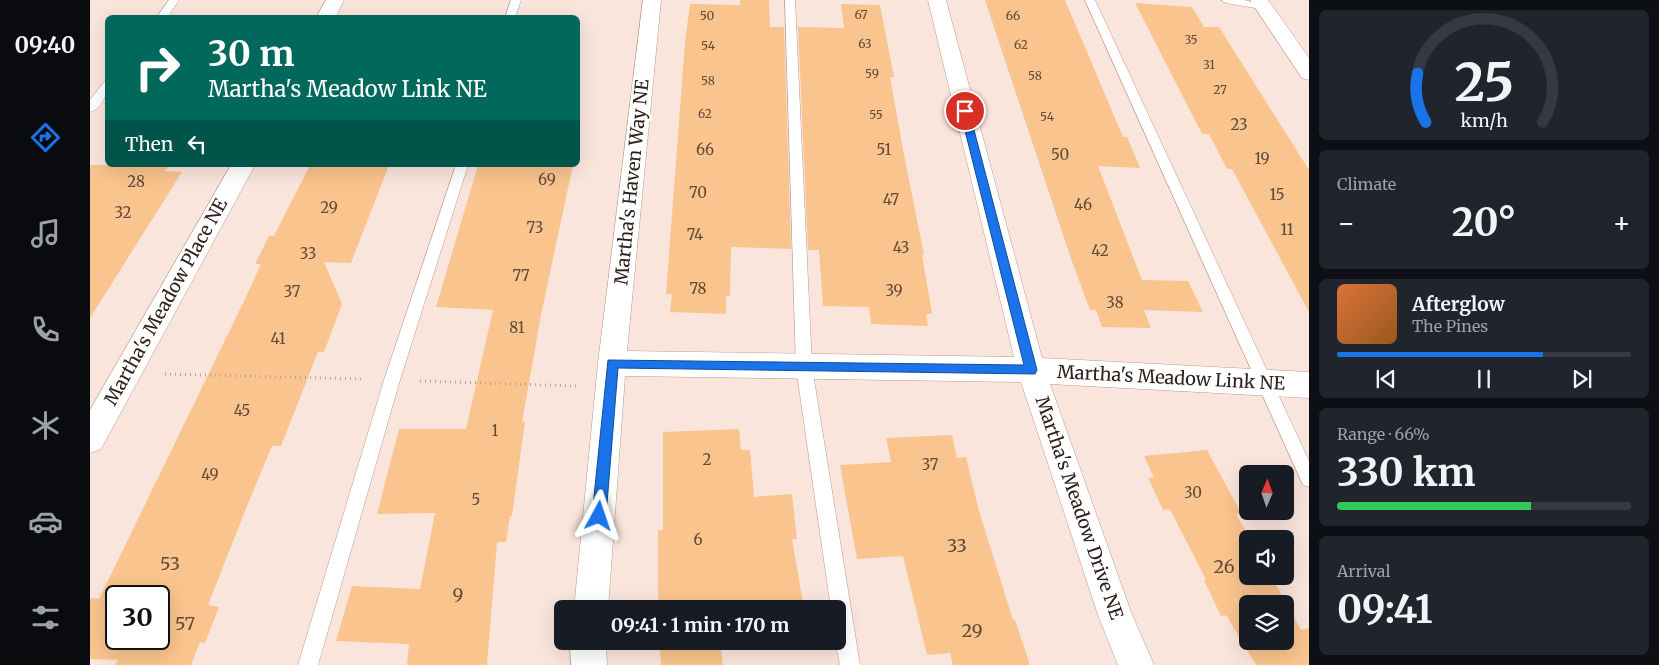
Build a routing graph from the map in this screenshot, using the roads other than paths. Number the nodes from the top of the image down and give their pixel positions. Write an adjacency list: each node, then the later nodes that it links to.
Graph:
1 (174, 0): 10 (lane)
2 (335, 0): 11 (street)
3 (516, 0): 12 (lane)
4 (652, 0): 18 (street, Martha's Haven Way NE)
5 (790, 0): 19 (lane)
6 (937, 0): 20 (street, Martha's Meadow Drive NE)
7 (1090, 0): 21 (lane)
8 (1226, 0): 9 (lane)
9 (1260, 3): 13 (street)
10 (163, 15)
11 (327, 15)
12 (511, 15)
13 (1309, 73)
14 (105, 89): 15 (lane)
15 (90, 108)
16 (242, 167): 23 (street, Martha's Meadow Place NE)
17 (461, 167): 27 (lane)
18 (612, 363): 19 (street, Martha's Meadow Link NE); 25 (street, Martha's Haven Way NE)
19 (804, 367): 20 (street, Martha's Meadow Link NE); 29 (lane)
20 (1031, 370): 21 (street, Martha's Meadow Link NE); 30 (street, Martha's Meadow Drive NE)
21 (1262, 382): 22 (street, Martha's Meadow Link NE); 24 (lane)
22 (1309, 385)
23 (90, 439)
24 (1309, 479)
25 (592, 600)
26 (588, 650): 28 (street)
27 (308, 665)
28 (589, 665)
29 (850, 665)
30 (1136, 665)

